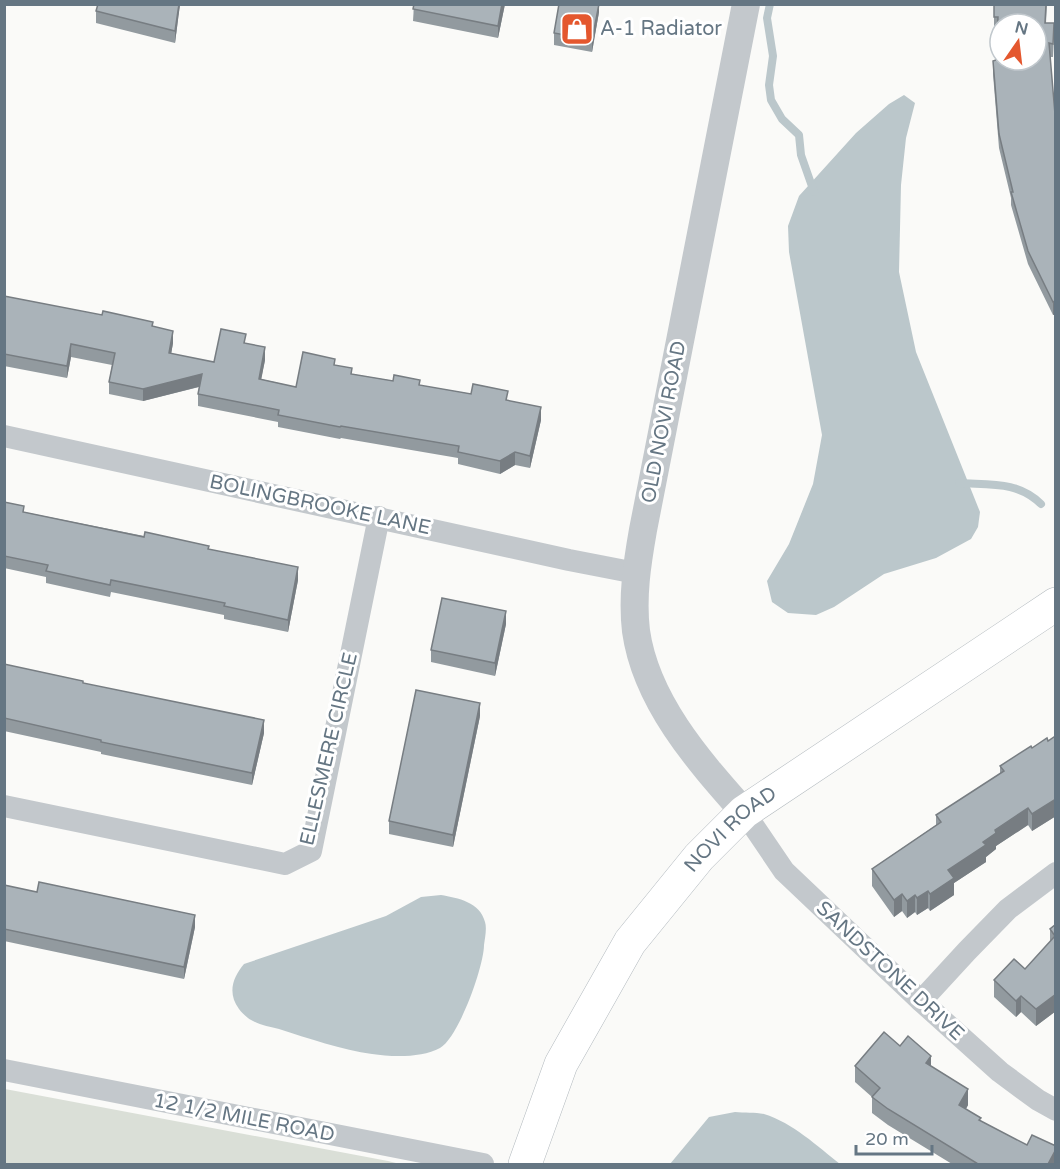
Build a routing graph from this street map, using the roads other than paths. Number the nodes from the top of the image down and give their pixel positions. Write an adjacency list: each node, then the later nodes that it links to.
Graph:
1 (746, 4): 4 (street, OLD NOVI ROAD)
2 (4, 436): 3 (street, BOLINGBROOKE LANE)
3 (379, 517): 4 (street, BOLINGBROOKE LANE); 6 (street, ELLESMERE CIRCLE)
4 (636, 573): 7 (street, OLD NOVI ROAD)
5 (1056, 604): 7 (main road, NOVI ROAD)
6 (4, 806)
7 (744, 812): 9 (street, SANDSTONE DRIVE); 13 (main road, NOVI ROAD)
8 (1056, 873): 9 (street)
9 (921, 1001): 11 (street, SANDSTONE DRIVE)
10 (4, 1071): 12 (street, 12 1/2 MILE ROAD)
11 (1056, 1110)
12 (483, 1164)
13 (525, 1164)

